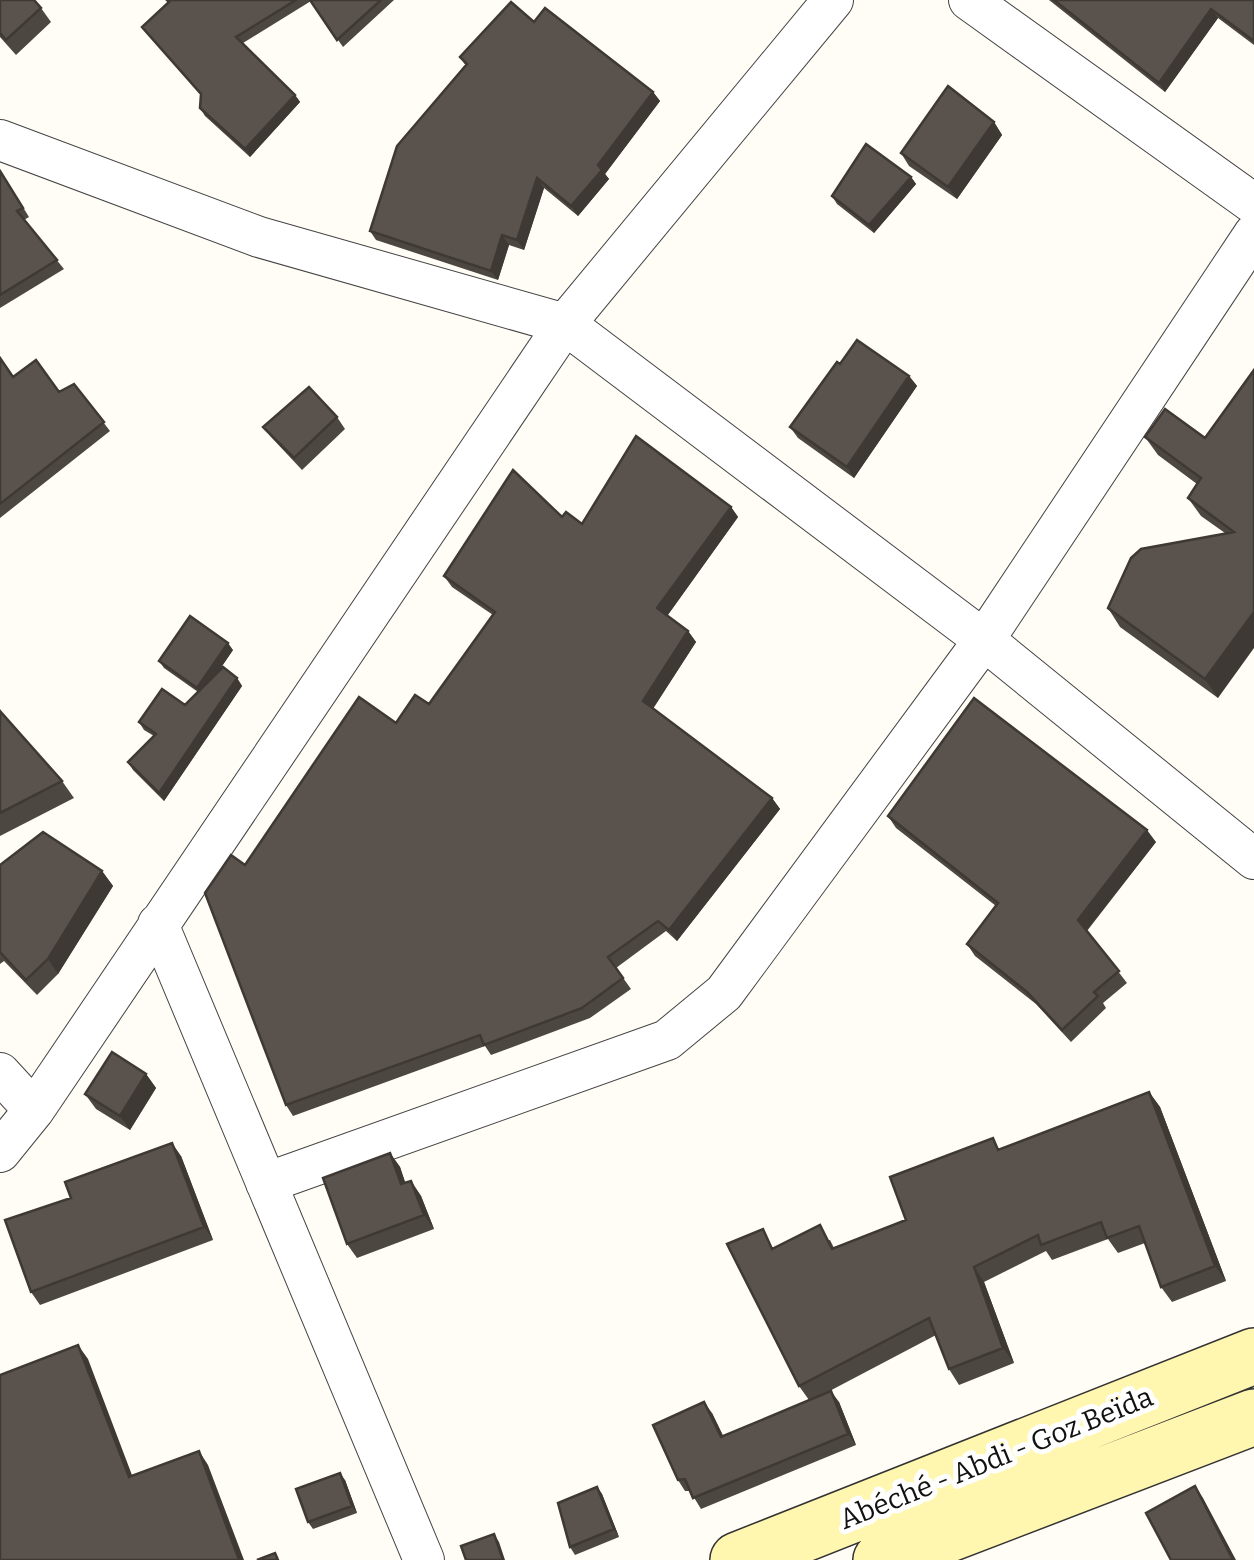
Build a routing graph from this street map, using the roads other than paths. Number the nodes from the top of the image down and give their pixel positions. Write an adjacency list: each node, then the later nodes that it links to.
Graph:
1 (833, 0): 6 (street)
2 (968, 0): 4 (street)
3 (0, 140): 6 (street)
4 (1254, 204)
5 (1254, 234): 7 (street)
6 (565, 324): 7 (street); 9 (street)
7 (984, 640): 8 (street); 13 (street)
8 (1254, 859)
9 (158, 924): 11 (street); 13 (street)
10 (0, 1072): 11 (street)
11 (34, 1110): 12 (street)
12 (0, 1152)
13 (266, 1183): 16 (street)
14 (1254, 1356): 17 (main road, Abéché - Abdi - Goz Beïda)
15 (1254, 1417): 18 (main road)
16 (424, 1560)
17 (738, 1560)
18 (881, 1560)

